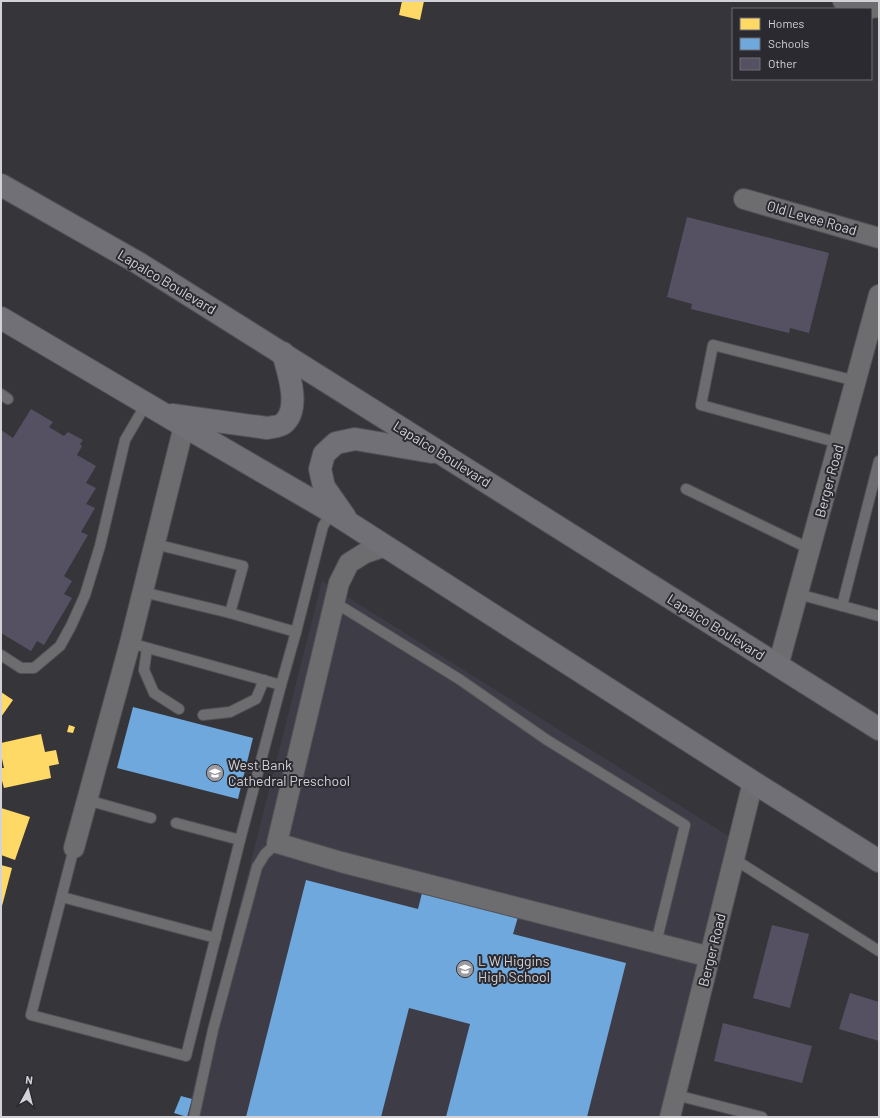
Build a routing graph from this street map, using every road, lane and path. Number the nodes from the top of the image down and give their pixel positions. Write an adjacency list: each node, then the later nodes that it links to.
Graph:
1 (844, 1): 2 (street)
2 (879, 7)
3 (1, 185): 5 (main road, Lapalco Boulevard)
4 (1, 188): 5 (main road)
5 (22, 198): 10 (main road, Lapalco Boulevard)
6 (744, 199): 7 (street, Old Levee Road)
7 (879, 238)
8 (879, 296): 11 (street, Berger Road)
9 (1, 318): 12 (main road)
10 (283, 353): 12 (main road); 15 (main road, Lapalco Boulevard)
11 (856, 381): 14 (street, Berger Road); 14 (lane)
12 (155, 409): 13 (main road); 30 (lane)
13 (184, 426): 18 (main road); 19 (street)
14 (839, 444): 21 (street, Berger Road)
15 (441, 453): 18 (main road); 31 (main road, Lapalco Boulevard)
16 (879, 461): 25 (lane)
17 (686, 489): 21 (lane)
18 (340, 517): 20 (main road); 28 (lane)
19 (155, 544): 22 (street); 26 (lane)
20 (386, 546): 24 (street); 37 (main road)
21 (810, 549): 23 (street, Berger Road)
22 (143, 592): 26 (lane); 29 (street)
23 (798, 594): 25 (lane); 31 (street, Berger Road)
24 (334, 602): 42 (street); 48 (lane)
25 (842, 606): 27 (lane)
26 (230, 613): 28 (lane)
27 (879, 616)
28 (296, 632): 33 (lane)
29 (138, 646): 32 (lane); 34 (lane); 38 (street)
30 (1, 655)
31 (778, 666): 36 (main road, Lapalco Boulevard)
32 (264, 680): 33 (lane); 35 (lane)
33 (281, 685): 41 (lane)
34 (179, 709)
35 (203, 715)
36 (879, 729)
37 (753, 782): 44 (street, Berger Road); 45 (main road)
38 (87, 800): 39 (lane); 43 (street)
39 (151, 818)
40 (176, 823): 41 (lane)
41 (240, 840): 47 (lane)
42 (277, 843): 48 (street); 52 (lane)
43 (74, 848): 46 (lane)
44 (734, 859): 49 (lane); 50 (street, Berger Road)
45 (879, 861)
46 (62, 897): 47 (lane); 47 (lane)
47 (216, 938)
48 (656, 943): 50 (street)
49 (879, 951)
50 (710, 957): 51 (street, Berger Road)
51 (676, 1095): 53 (street, Berger Road); 54 (lane)
52 (194, 1117)
53 (670, 1117)
54 (762, 1117)

